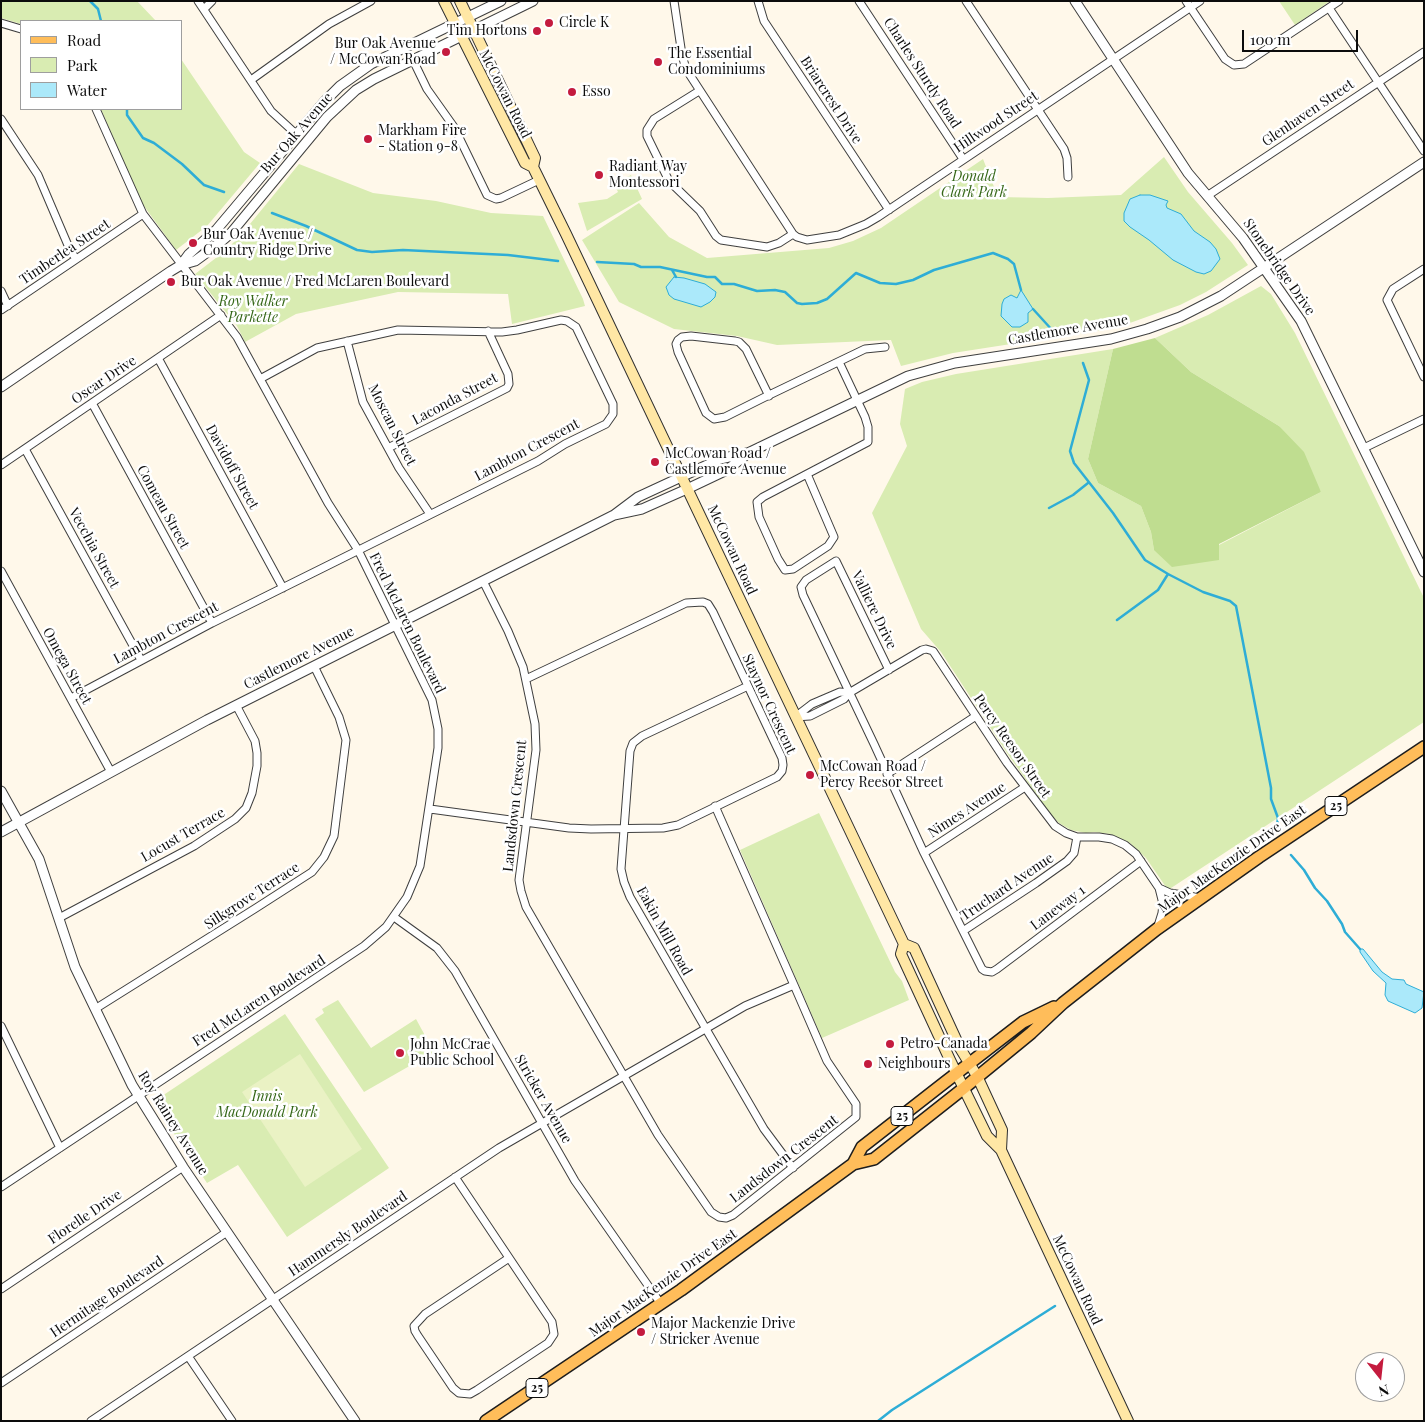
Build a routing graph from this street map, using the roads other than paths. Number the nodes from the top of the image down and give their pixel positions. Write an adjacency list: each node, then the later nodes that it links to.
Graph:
1 (198, 1): 17 (street)
2 (212, 1): 17 (street)
3 (372, 1): 27 (street)
4 (444, 1): 20 (main road, McCowan Road)
5 (460, 1): 18 (main road, McCowan Road)
6 (501, 1): 18 (street, Bur Oak Avenue)
7 (533, 1): 22 (street, Bur Oak Avenue)
8 (674, 1): 29 (street)
9 (758, 1): 41 (street, Briarcrest Drive)
10 (859, 1): 35 (street, Charles Sturdy Road)
11 (966, 1): 30 (street)
12 (1075, 1): 25 (street, Stonebridge Drive)
13 (1200, 1): 15 (street, Hillwood Street)
14 (1339, 1): 16 (street)
15 (1188, 4): 16 (street); 25 (street, Hillwood Street)
16 (1329, 8): 28 (street)
17 (204, 9): 27 (street)
18 (467, 17): 20 (street, Bur Oak Avenue); 22 (main road, McCowan Road)
19 (1, 23): 21 (street)
20 (455, 24): 23 (main road, McCowan Road); 33 (street, Bur Oak Avenue)
21 (20, 29)
22 (474, 30): 23 (street, Bur Oak Avenue); 37 (main road, McCowan Road)
23 (461, 37): 26 (street, Bur Oak Avenue); 37 (main road, McCowan Road)
24 (1424, 52): 28 (street, Glenhaven Street)
25 (1113, 59): 30 (street, Hillwood Street); 40 (street, Stonebridge Drive)
26 (413, 60): 39 (street); 45 (street, Bur Oak Avenue)
27 (250, 80): 33 (street)
28 (1378, 82): 34 (street); 40 (street, Glenhaven Street)
29 (699, 91): 43 (street); 43 (street)
30 (1038, 109): 35 (street, Hillwood Street); 38 (street)
31 (96, 110): 42 (street, Fred McLaren Boulevard)
32 (1, 119): 44 (street)
33 (296, 134): 45 (street, Bur Oak Avenue)
34 (1424, 151)
35 (963, 159): 41 (street, Hillwood Street)
36 (1424, 162): 46 (street, Castlemore Avenue)
37 (533, 167): 39 (main road, McCowan Road)
38 (1068, 177)
39 (539, 180): 69 (main road, McCowan Road)
40 (1207, 196): 46 (street, Stonebridge Drive)
41 (889, 210): 43 (street, Hillwood Street)
42 (143, 214): 44 (street, Timberlea Street); 45 (street, Fred McLaren Boulevard)
43 (794, 234)
44 (76, 259): 49 (street, Timberlea Street)
45 (181, 266): 50 (street, Fred McLaren Boulevard); 58 (street, Bur Oak Avenue)
46 (1264, 268): 60 (street, Castlemore Avenue); 64 (street, Stonebridge Drive)
47 (1424, 269): 56 (street)
48 (1, 291): 49 (street)
49 (4, 308)
50 (221, 315): 54 (street, Oscar Drive); 57 (street, Fred McLaren Boulevard)
51 (488, 331): 52 (street, Lambton Crescent); 63 (street, Laconda Street); 71 (street, Lambton Crescent)
52 (347, 341): 57 (street, Lambton Crescent); 63 (street, Moscan Street)
53 (885, 347): 55 (street)
54 (158, 358): 61 (street, Oscar Drive); 77 (street, Davidoff Street)
55 (839, 362): 59 (street); 60 (street)
56 (1424, 377)
57 (260, 378): 73 (street, Fred McLaren Boulevard)
58 (1, 387)
59 (769, 396): 59 (street)
60 (857, 400): 66 (street, Castlemore Avenue); 68 (street)
61 (92, 403): 65 (street, Oscar Drive); 78 (street, Comeau Street)
62 (1424, 419): 64 (street)
63 (388, 448): 71 (street, Moscan Street)
64 (1364, 448): 75 (street, Stonebridge Drive)
65 (25, 449): 67 (street, Oscar Drive); 80 (street, Vecchia Street)
66 (750, 452): 69 (street, Castlemore Avenue); 70 (street, Castlemore Avenue)
67 (1, 465)
68 (807, 474): 68 (street)
69 (680, 477): 70 (main road, McCowan Road); 72 (street, Castlemore Avenue)
70 (687, 489): 72 (street, Castlemore Avenue); 89 (main road, McCowan Road)
71 (430, 514): 73 (street, Lambton Crescent)
72 (614, 515): 76 (street, Castlemore Avenue)
73 (358, 550): 77 (street, Lambton Crescent); 79 (street, Fred McLaren Boulevard)
74 (1, 571): 86 (street, Omega Street)
75 (1424, 572)
76 (483, 581): 79 (street, Castlemore Avenue); 83 (street, Landsdown Crescent)
77 (283, 588): 78 (street, Lambton Crescent)
78 (212, 623): 80 (street, Lambton Crescent)
79 (396, 625): 81 (street, Castlemore Avenue); 96 (street, Fred McLaren Boulevard)
80 (141, 660): 86 (street, Lambton Crescent)
81 (314, 666): 87 (street, Castlemore Avenue); 113 (street, Silkgrove Terrace)
82 (889, 670): 85 (street, Percy Reesor Street); 85 (street, Valliere Drive); 88 (street, Percy Reesor Street)
83 (526, 679): 84 (street, Staynor Crescent); 98 (street, Landsdown Crescent)
84 (748, 686): 95 (street, Staynor Crescent); 99 (street, Eakin Mill Road)
85 (849, 693): 89 (street, Percy Reesor Street); 92 (street)
86 (71, 698): 91 (street, Omega Street)
87 (236, 705): 91 (street, Castlemore Avenue); 106 (street, Locust Terrace)
88 (976, 716): 92 (street); 93 (street, Percy Reesor Street)
89 (796, 717): 110 (main road, McCowan Road)
90 (1424, 747): 105 (main road, Major MacKenzie Drive East / 25)
91 (111, 772): 97 (street, Castlemore Avenue)
92 (887, 774): 102 (street)
93 (1025, 787): 101 (street, Percy Reesor Street); 102 (street, Nimes Avenue)
94 (1, 791): 97 (street, Roy Rainey Avenue)
95 (715, 806): 99 (street, Staynor Crescent); 111 (street, Landsdown Crescent)
96 (430, 809): 98 (street, Staynor Crescent); 107 (street, Fred McLaren Boulevard)
97 (19, 822): 100 (street, Castlemore Avenue); 106 (street, Roy Rainey Avenue)
98 (526, 823): 99 (street, Staynor Crescent); 118 (street, Landsdown Crescent)
99 (624, 829): 115 (street, Eakin Mill Road)
100 (1, 832)
101 (1077, 837): 103 (street, Percy Reesor Street); 109 (street, Truchard Avenue)
102 (924, 853): 109 (street)
103 (1141, 861): 104 (street, Percy Reesor Street); 109 (street, Laneway 1)
104 (1159, 888): 105 (street); 108 (street, Percy Reesor Street)
105 (1200, 898): 108 (main road, Major MacKenzie Drive East / 25)
106 (59, 918): 113 (street, Roy Rainey Avenue)
107 (394, 918): 121 (street, Fred McLaren Boulevard); 122 (street, Stricker Avenue)
108 (1157, 929): 112 (main road, Major MacKenzie Drive East / 25)
109 (963, 931)
110 (904, 944): 116 (main road, McCowan Road); 117 (main road, McCowan Road)
111 (794, 985): 115 (street); 127 (street, Landsdown Crescent)
112 (1062, 1003): 116 (main road, Major MacKenzie Drive East / 25); 119 (main road, Major MacKenzie Drive East / 25)
113 (95, 1009): 121 (street, Roy Rainey Avenue)
114 (1, 1026): 123 (street)
115 (706, 1029): 118 (street); 127 (street, Eakin Mill Road)
116 (970, 1063): 117 (main road, Major MacKenzie Drive East / 25); 119 (main road, McCowan Road)
117 (957, 1073): 120 (main road, McCowan Road); 125 (main road, Major MacKenzie Drive East / 25)
118 (624, 1076): 122 (street, Hammersly Boulevard); 127 (street, Landsdown Crescent)
119 (977, 1076): 120 (main road, Major MacKenzie Drive East / 25); 124 (main road, McCowan Road)
120 (964, 1088): 124 (main road, McCowan Road); 125 (main road, Major MacKenzie Drive East / 25)
121 (138, 1096): 123 (street, Fred McLaren Boulevard); 126 (street, Roy Rainey Avenue)
122 (542, 1123): 128 (street, Hammersly Boulevard); 134 (street, Stricker Avenue)
123 (60, 1148): 129 (street, Fred McLaren Boulevard)
124 (1002, 1150): 141 (main road, McCowan Road)
125 (853, 1164): 134 (main road, Major MacKenzie Drive East / 25)
126 (183, 1167): 130 (street, Roy Rainey Avenue); 132 (street, Florelle Drive)
127 (793, 1168)
128 (455, 1177): 131 (street); 133 (street, Hammersly Boulevard)
129 (1, 1187)
130 (227, 1232): 133 (street, Roy Rainey Avenue); 136 (street, Hermitage Boulevard)
131 (509, 1258): 131 (street)
132 (1, 1289)
133 (273, 1300): 135 (street, Hammersly Boulevard); 137 (street, Roy Rainey Avenue)
134 (661, 1304): 140 (main road, Major MacKenzie Drive East / 25)
135 (188, 1356): 138 (street, Hammersly Boulevard); 139 (street)
136 (1, 1383)
137 (354, 1420)
138 (91, 1421)
139 (232, 1421)
140 (486, 1421)
141 (1128, 1421)

